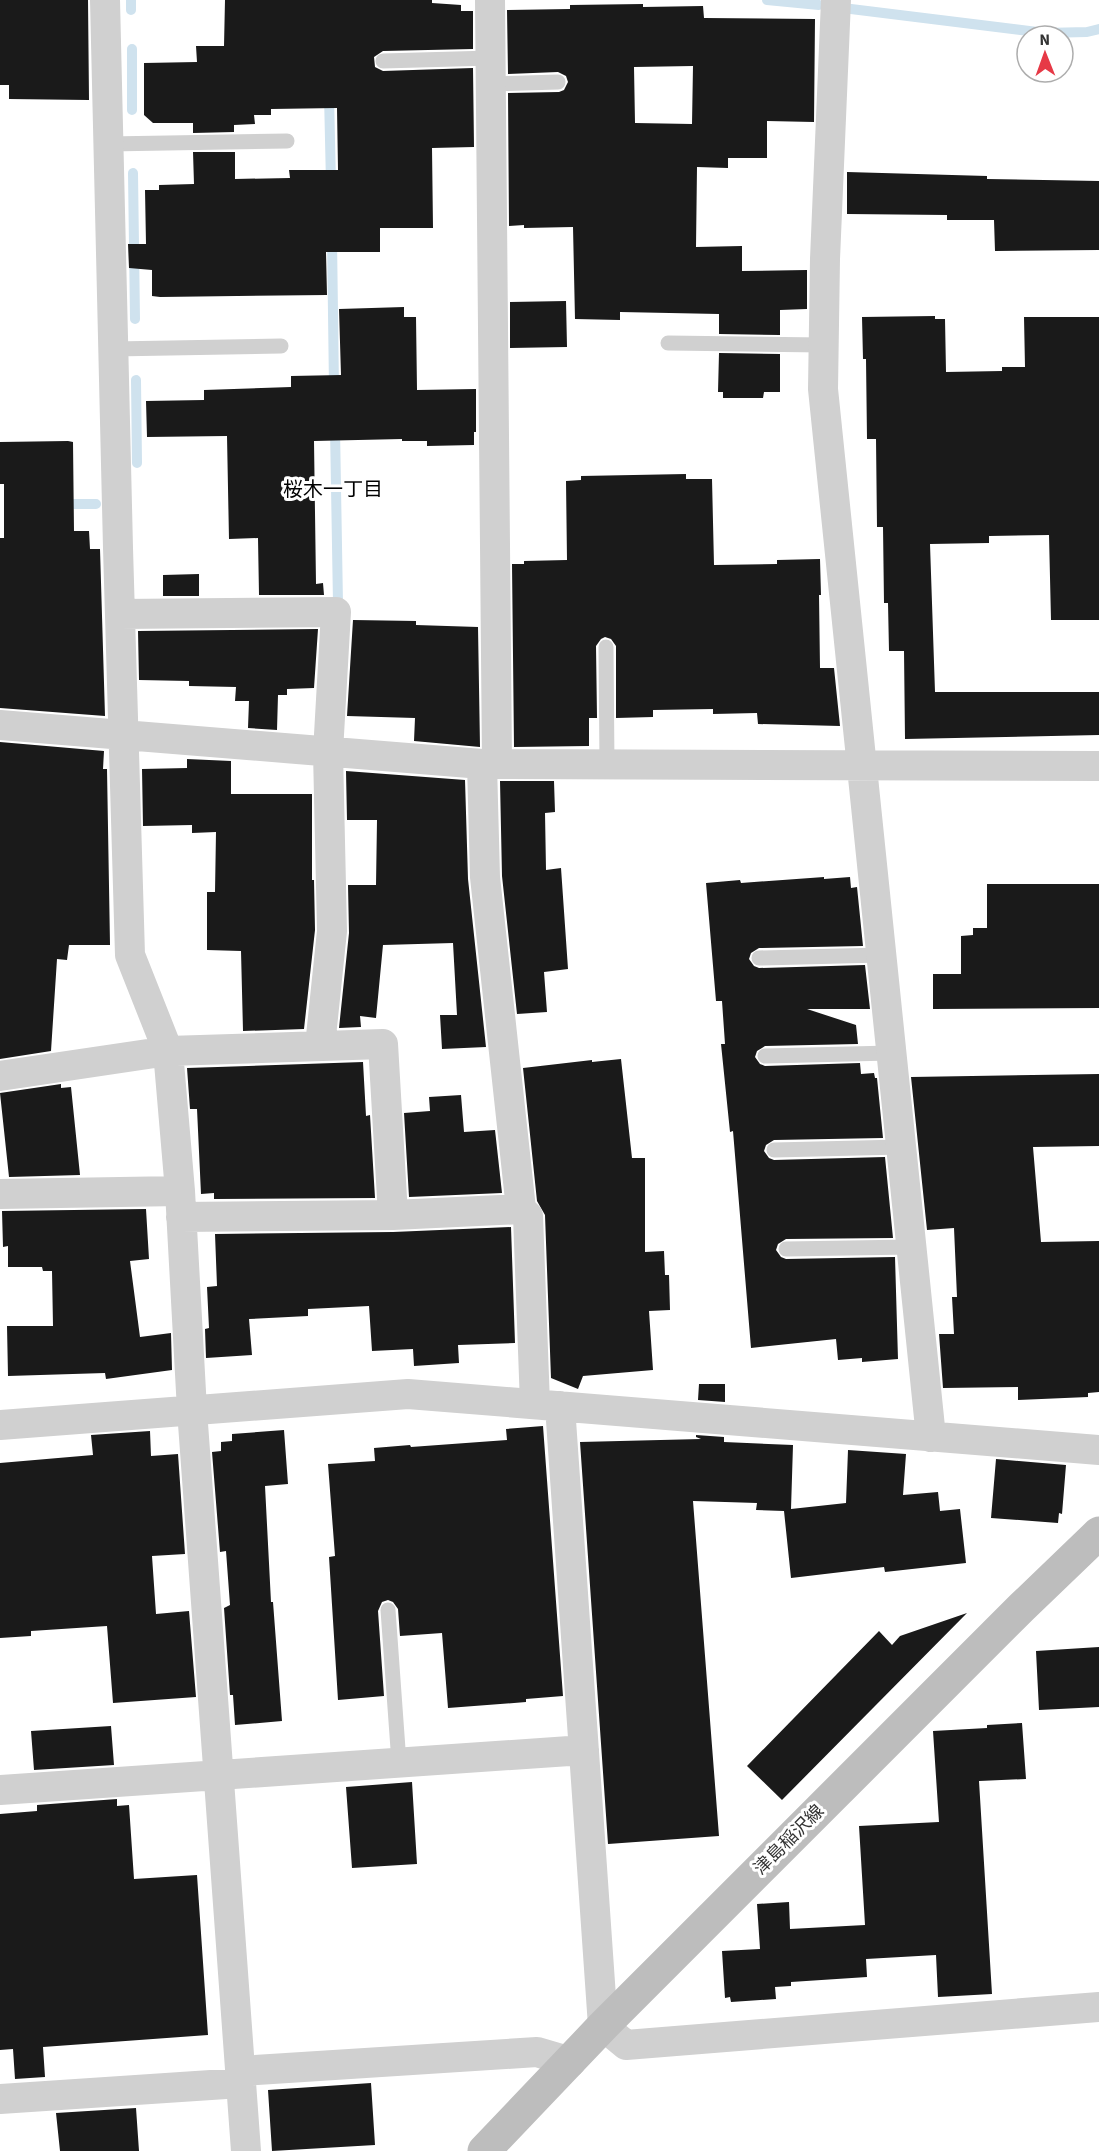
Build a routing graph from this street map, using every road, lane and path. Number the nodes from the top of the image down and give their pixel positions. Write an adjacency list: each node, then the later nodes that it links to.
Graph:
1 (105, 0): 8 (street)
2 (490, 0): 5 (street)
3 (836, 0): 10 (street)
4 (383, 61): 5 (lane)
5 (491, 71): 6 (lane); 18 (street)
6 (558, 82)
7 (287, 141): 8 (lane)
8 (108, 144): 12 (street)
9 (668, 343): 10 (lane)
10 (824, 345): 20 (street)
11 (281, 346): 12 (lane)
12 (114, 349): 13 (street)
13 (120, 614): 16 (street); 17 (street)
14 (606, 647): 19 (lane)
15 (0, 725): 16 (street)
16 (123, 735): 17 (street); 25 (street)
17 (328, 752): 18 (street); 24 (street)
18 (489, 764): 19 (street); 33 (street)
19 (607, 765): 20 (street)
20 (861, 765): 21 (street); 22 (street)
21 (1099, 766)
22 (881, 956): 23 (lane); 26 (street)
23 (759, 958)
24 (320, 1046): 25 (street); 34 (street)
25 (168, 1051): 28 (street); 32 (street)
26 (891, 1053): 27 (lane); 29 (street)
27 (765, 1056)
28 (0, 1076)
29 (901, 1147): 30 (lane); 35 (street)
30 (774, 1150)
31 (0, 1194): 32 (street)
32 (180, 1204): 34 (street); 38 (street)
33 (521, 1209): 34 (street); 37 (street)
34 (393, 1215)
35 (911, 1247): 36 (lane); 40 (street)
36 (786, 1250)
37 (548, 1405): 38 (street); 40 (street); 44 (street)
38 (192, 1410): 39 (street); 46 (street)
39 (0, 1425)
40 (931, 1437): 41 (street)
41 (1099, 1450)
42 (1099, 1533): 49 (main road, 津島稲沢線)
43 (388, 1610): 45 (lane)
44 (584, 1750): 45 (street); 49 (street)
45 (399, 1763): 46 (street)
46 (219, 1775): 47 (street); 51 (street)
47 (0, 1790)
48 (1099, 2007): 49 (street)
49 (603, 2026): 50 (main road, 津島稲沢線)
50 (571, 2062): 51 (street); 54 (main road, 津島稲沢線)
51 (240, 2077): 52 (street); 53 (street)
52 (0, 2099)
53 (246, 2151)
54 (484, 2151)

